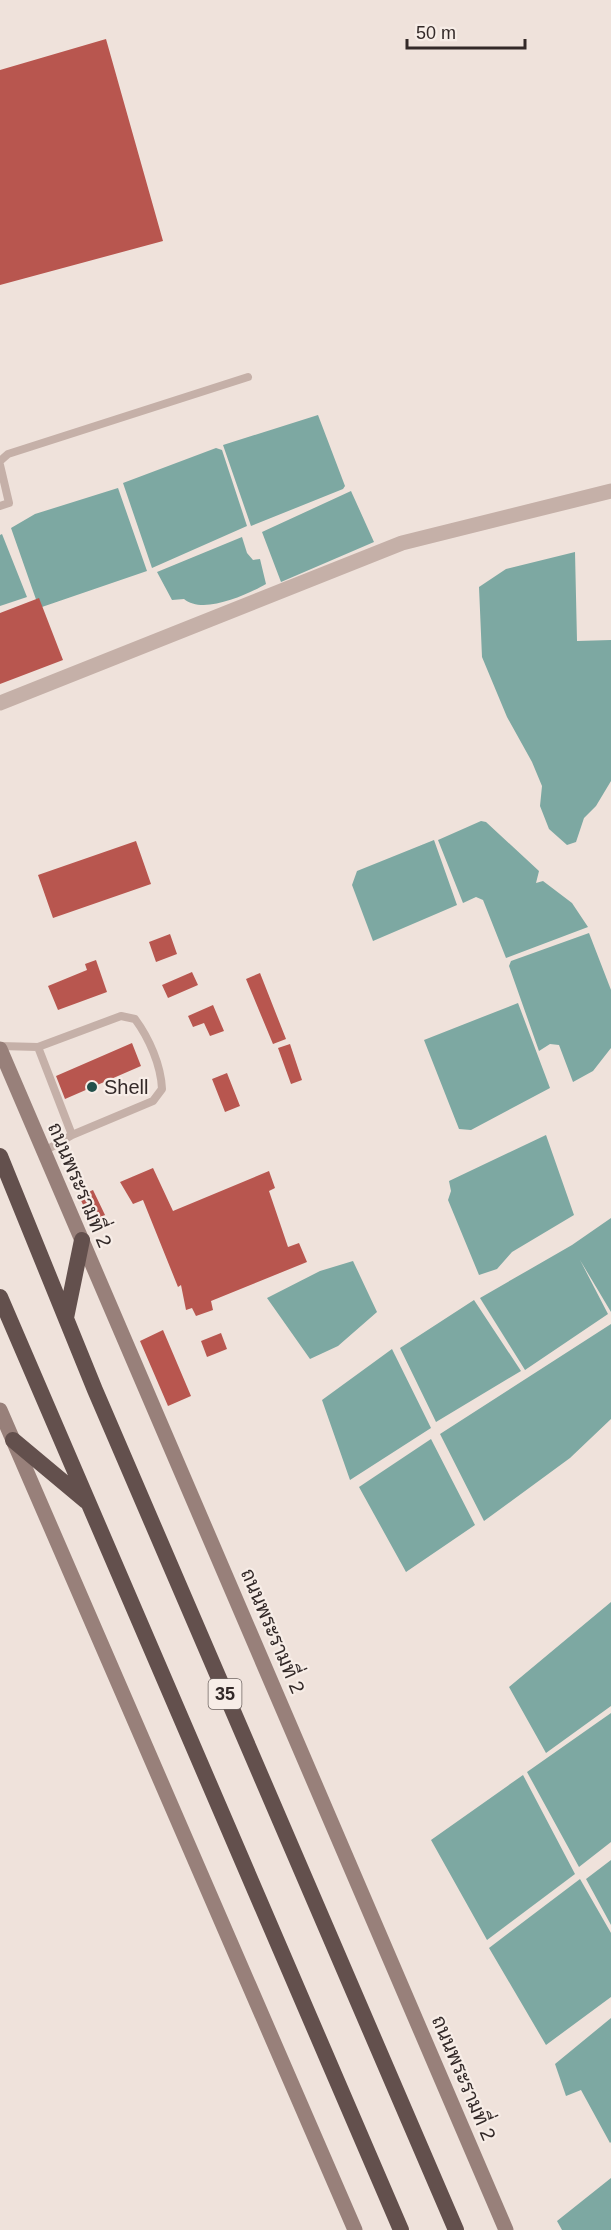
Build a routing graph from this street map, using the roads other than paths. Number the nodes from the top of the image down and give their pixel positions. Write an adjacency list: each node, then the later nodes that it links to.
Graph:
1 (248, 376): 2 (lane)
2 (0, 463): 4 (lane)
3 (611, 491): 5 (street)
4 (0, 506)
5 (0, 703)
6 (38, 1047): 7 (lane); 8 (lane); 8 (lane)
7 (0, 1048): 9 (main road, ถนนพระรามที่ 2 / 35)
8 (72, 1134): 9 (lane)
9 (43, 1152): 11 (main road, ถนนพระรามที่ 2 / 35)
10 (0, 1156): 13 (highway, 35)
11 (82, 1240): 13 (highway); 20 (main road, ถนนพระรามที่ 2 / 35)
12 (0, 1297): 16 (highway, 35)
13 (66, 1318): 19 (highway, 35)
14 (0, 1410): 15 (main road)
15 (13, 1440): 16 (highway); 17 (main road)
16 (89, 1503): 18 (highway, 35)
17 (355, 2230)
18 (401, 2230)
19 (456, 2230)
20 (506, 2230)

